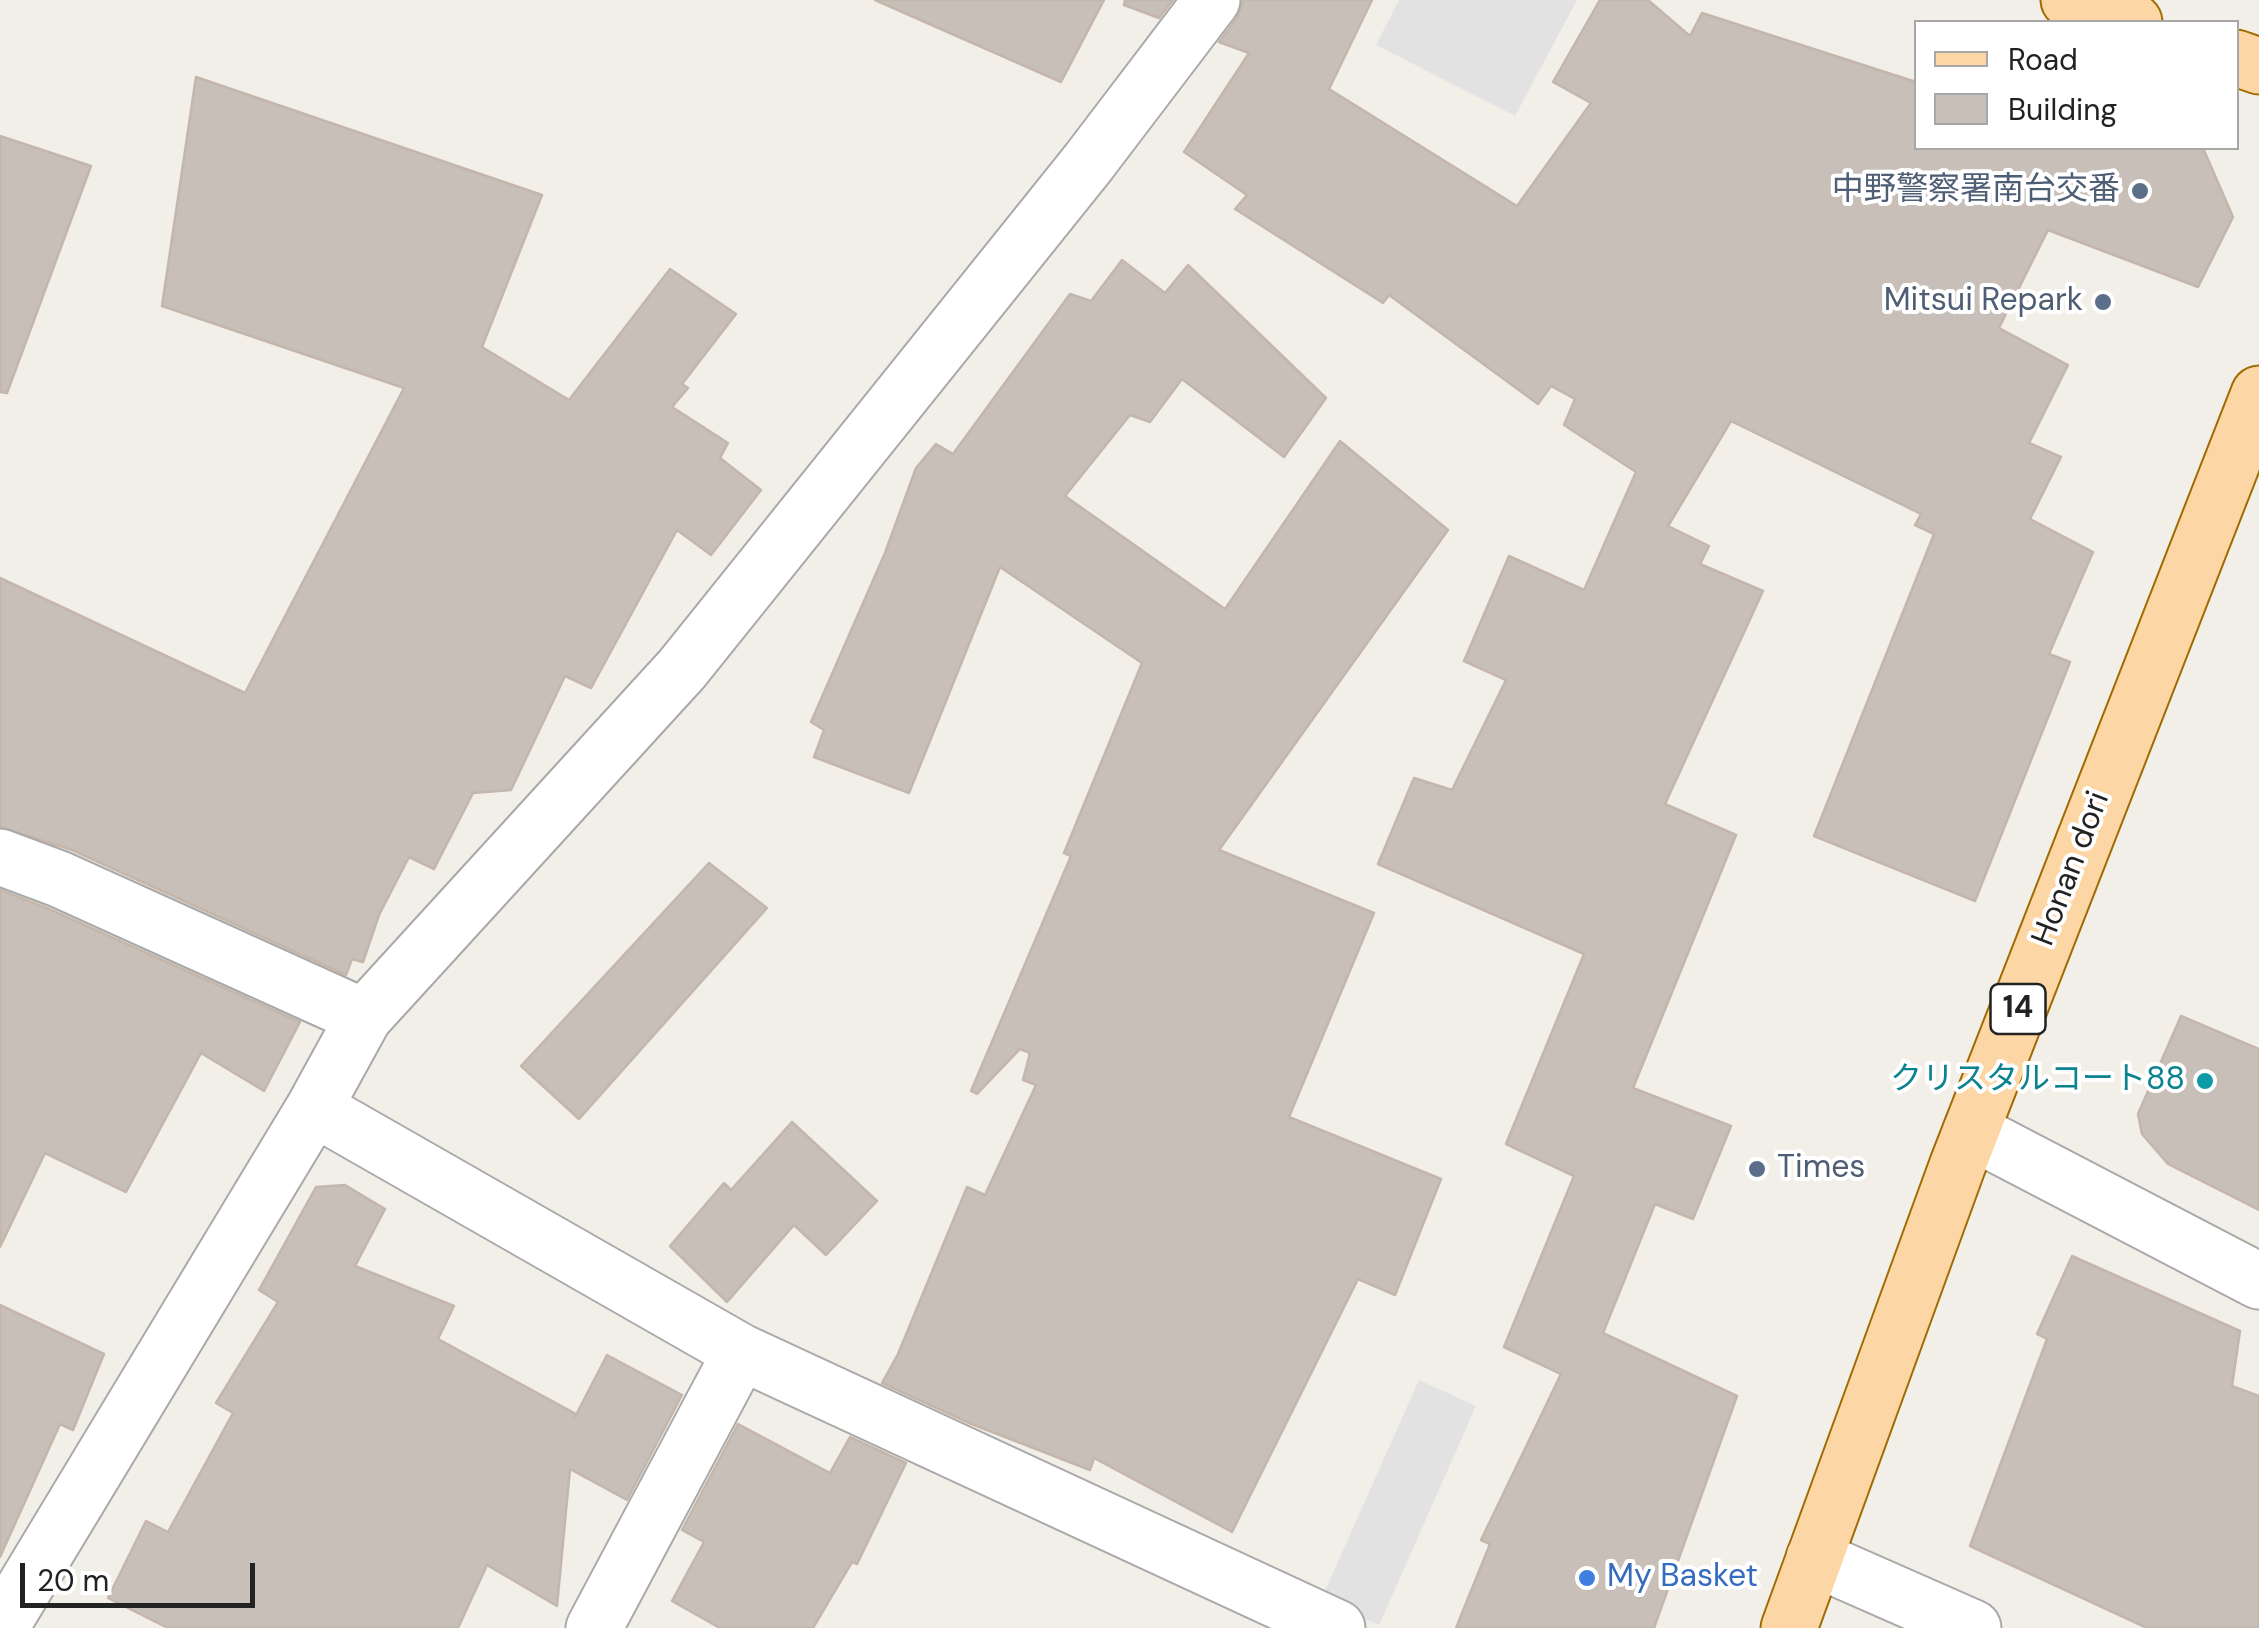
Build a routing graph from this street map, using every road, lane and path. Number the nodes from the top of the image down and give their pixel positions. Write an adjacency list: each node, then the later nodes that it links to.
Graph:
1 (1212, 0): 6 (street)
2 (2069, 0): 3 (main road)
3 (2128, 20)
4 (2259, 394): 8 (main road, Honan dori / 14)
5 (0, 858): 6 (street)
6 (364, 1018): 7 (street)
7 (314, 1108): 10 (street); 12 (street)
8 (1971, 1131): 9 (street); 11 (main road, Honan dori / 14)
9 (2259, 1281)
10 (741, 1352): 13 (street); 14 (street)
11 (1814, 1558): 15 (main road, Honan dori / 14); 16 (street)
12 (0, 1628)
13 (594, 1628)
14 (1337, 1628)
15 (1789, 1628)
16 (1973, 1628)

